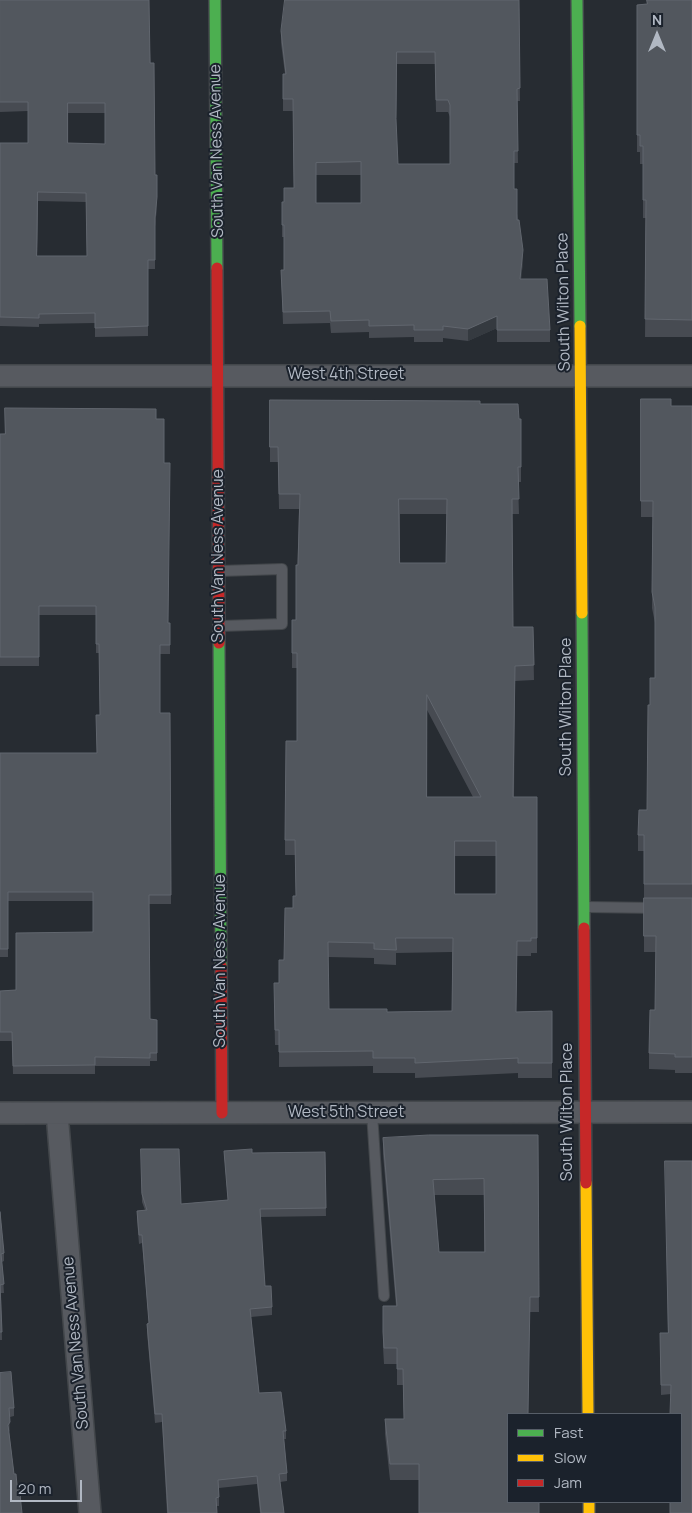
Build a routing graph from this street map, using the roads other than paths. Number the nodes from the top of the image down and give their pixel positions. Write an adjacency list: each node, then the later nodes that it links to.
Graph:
1 (215, 0): 5 (main road, South Van Ness Avenue)
2 (578, 0): 3 (main road, South Wilton Place)
3 (581, 375): 5 (street, West 4th Street); 6 (street, West 4th Street); 9 (main road, South Wilton Place)
4 (0, 376): 5 (street, West 4th Street)
5 (218, 376): 7 (main road, South Van Ness Avenue)
6 (692, 376)
7 (219, 570): 8 (main road, South Van Ness Avenue); 8 (lane)
8 (219, 626): 15 (main road, South Van Ness Avenue)
9 (585, 907): 10 (lane); 11 (main road, South Wilton Place)
10 (665, 908)
11 (584, 1112): 12 (street, West 5th Street); 16 (street, West 5th Street); 18 (main road, South Wilton Place)
12 (692, 1112)
13 (0, 1113): 14 (street, West 5th Street)
14 (57, 1113): 15 (street, West 5th Street); 19 (street, South Van Ness Avenue)
15 (222, 1113): 16 (street, West 5th Street)
16 (372, 1114): 17 (lane)
17 (384, 1296)
18 (588, 1413)
19 (90, 1513)

